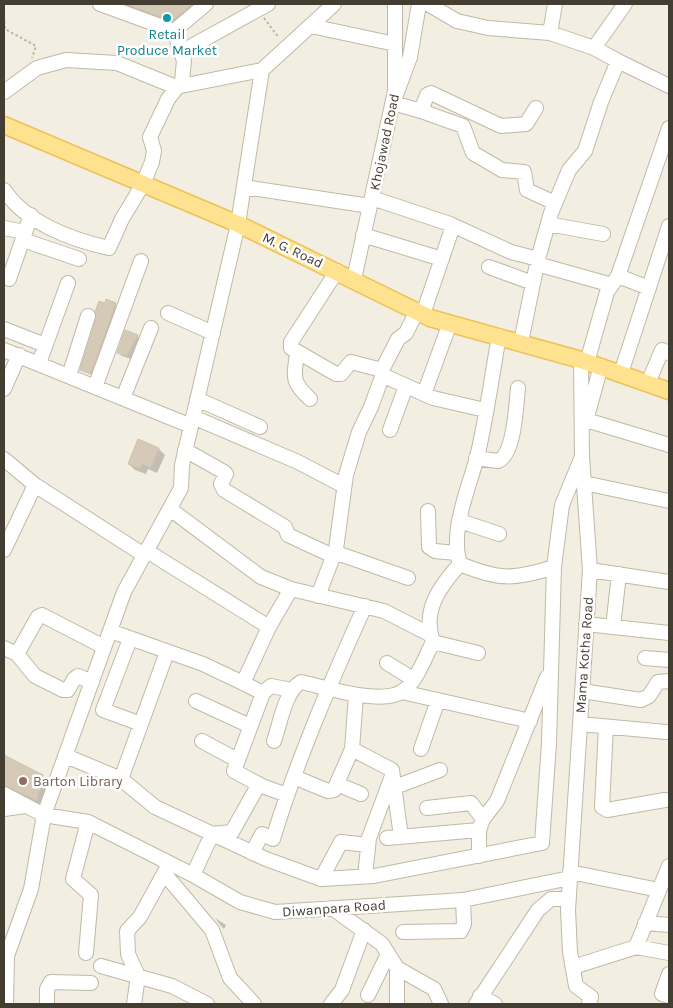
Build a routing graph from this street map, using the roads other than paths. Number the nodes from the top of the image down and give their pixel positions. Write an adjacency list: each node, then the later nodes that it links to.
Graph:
1 (100, 4): 11 (street)
2 (206, 4): 11 (street)
3 (334, 4): 10 (street)
4 (395, 4): 13 (street, Khojawad Road)
5 (419, 4): 21 (street)
6 (428, 4): 12 (street)
7 (555, 4): 12 (street)
8 (625, 4): 14 (street)
9 (263, 7): 15 (street)
10 (311, 26): 13 (street); 17 (street)
11 (174, 31): 15 (street)
12 (550, 33): 14 (street)
13 (395, 44): 21 (street, Khojawad Road)
14 (594, 48): 16 (street)
15 (181, 52): 19 (street)
16 (618, 61): 18 (street); 30 (street)
17 (262, 70): 19 (street); 27 (street)
18 (669, 86)
19 (176, 87): 20 (street); 26 (street)
20 (4, 92)
21 (393, 103): 23 (street); 29 (street, Khojawad Road)
22 (536, 108): 23 (street)
23 (421, 110): 30 (street)
24 (4, 125): 26 (main road, M. G. Road)
25 (669, 128): 48 (street)
26 (143, 184): 31 (street); 32 (main road, M. G. Road)
27 (244, 187): 29 (street); 32 (street)
28 (4, 190): 31 (street)
29 (371, 202): 34 (street); 38 (street, Khojawad Road)
30 (555, 203): 33 (street)
31 (31, 216): 39 (street)
32 (238, 224): 45 (main road, M. G. Road); 58 (street)
33 (548, 224): 37 (street); 43 (street)
34 (453, 226): 41 (street); 43 (street)
35 (669, 226): 51 (street)
36 (4, 228): 39 (street)
37 (603, 234)
38 (363, 235): 41 (street); 47 (street, Khojawad Road)
39 (24, 236): 40 (street); 46 (street)
40 (79, 259)
41 (442, 259): 52 (street)
42 (141, 262): 73 (street)
43 (538, 262): 48 (street); 49 (street)
44 (489, 267): 49 (street)
45 (337, 271): 47 (main road, M. G. Road); 63 (street)
46 (9, 279)
47 (354, 279): 52 (main road, M. G. Road)
48 (615, 280): 51 (street); 67 (street)
49 (533, 282): 60 (street)
50 (68, 283): 61 (street)
51 (649, 288): 69 (street)
52 (420, 312): 55 (main road, M. G. Road); 68 (street)
53 (168, 313): 58 (street)
54 (88, 316): 70 (street)
55 (450, 323): 59 (main road, M. G. Road); 77 (street)
56 (152, 328): 78 (street)
57 (4, 329): 61 (street)
58 (213, 332): 79 (street)
59 (499, 336): 60 (main road, M. G. Road); 81 (street)
60 (521, 342): 67 (main road, M. G. Road)
61 (45, 345): 66 (street)
62 (4, 350): 65 (street)
63 (297, 353): 68 (street); 80 (street)
64 (669, 353): 71 (street)
65 (18, 355): 66 (street); 75 (street)
66 (38, 363): 70 (street)
67 (590, 363): 69 (main road, M. G. Road); 83 (street, Mama Kotha Road); 83 (street, Mama Kotha Road)
68 (382, 373): 72 (street); 93 (street)
69 (621, 373): 71 (main road, M. G. Road)
70 (69, 376): 73 (street)
71 (648, 382): 76 (main road, M. G. Road)
72 (406, 386): 77 (street); 85 (street)
73 (95, 387): 78 (street)
74 (518, 388): 89 (street)
75 (4, 389)
76 (669, 391)
77 (424, 394): 81 (street)
78 (123, 398): 82 (street)
79 (197, 399): 82 (street); 84 (street)
80 (310, 399)
81 (486, 410): 89 (street)
82 (192, 422): 87 (street); 93 (street)
83 (585, 426): 86 (street); 88 (street, Mama Kotha Road)
84 (260, 427)
85 (390, 430)
86 (669, 445)
87 (185, 450): 95 (street); 101 (street)
88 (582, 456): 91 (street, Mama Kotha Road); 103 (street)
89 (476, 458): 97 (street)
90 (4, 459): 92 (street)
91 (584, 484): 94 (street); 104 (street, Mama Kotha Road)
92 (35, 485): 99 (street); 100 (street)
93 (344, 486): 101 (street)
94 (669, 501)
95 (170, 509): 100 (street); 108 (street)
96 (428, 511): 102 (street)
97 (460, 521): 98 (street); 102 (street)
98 (498, 534)
99 (4, 550)
100 (145, 553): 112 (street); 114 (street)
101 (334, 554): 106 (street); 109 (street)
102 (458, 558): 103 (street); 117 (street)
103 (554, 567): 126 (street)
104 (590, 570): 105 (street); 111 (street, Mama Kotha Road)
105 (619, 574): 107 (street); 113 (street)
106 (408, 578)
107 (669, 582)
108 (291, 589): 109 (street); 112 (street)
109 (318, 596): 110 (street)
110 (365, 606): 117 (street); 131 (street)
111 (586, 624): 113 (street); 133 (street, Mama Kotha Road)
112 (269, 627): 130 (street)
113 (613, 627): 115 (street)
114 (110, 631): 116 (street); 118 (street)
115 (669, 633)
116 (130, 638): 120 (street); 140 (street)
117 (432, 638): 121 (street); 127 (street)
118 (104, 646): 122 (street); 129 (street)
119 (4, 648): 122 (street)
120 (167, 652): 130 (street); 140 (street)
121 (478, 653)
122 (17, 654): 129 (street)
123 (645, 658): 124 (street)
124 (669, 660)
125 (387, 662): 127 (street)
126 (551, 667): 139 (street); 171 (street)
127 (413, 679): 135 (street)
128 (669, 681): 133 (street)
129 (92, 682): 149 (street)
130 (243, 683): 134 (street)
131 (328, 688): 132 (street); 136 (street); 153 (street)
132 (292, 690): 134 (street); 146 (street)
133 (582, 691): 141 (street, Mama Kotha Road)
134 (263, 692): 142 (street)
135 (402, 692): 136 (street); 137 (street)
136 (356, 695): 148 (street)
137 (438, 700): 139 (street); 147 (street)
138 (196, 701): 142 (street)
139 (530, 721): 167 (street)
140 (141, 724): 154 (street)
141 (580, 724): 143 (street); 175 (street, Mama Kotha Road)
142 (250, 726): 150 (street)
143 (606, 727): 144 (street); 161 (street)
144 (666, 732)
145 (202, 741): 150 (street)
146 (274, 741)
147 (421, 749)
148 (352, 750): 152 (street); 156 (street)
149 (66, 756): 154 (street); 165 (street)
150 (237, 760): 155 (street)
151 (440, 770): 157 (street)
152 (393, 773): 157 (street); 169 (street)
153 (294, 777): 156 (street); 159 (street)
154 (121, 779): 168 (street)
155 (259, 784): 159 (street); 168 (street)
156 (337, 784): 160 (street)
157 (395, 787): 167 (street)
158 (4, 794): 162 (street, Diwanpara Road)
159 (287, 794): 170 (street)
160 (361, 794)
161 (665, 800)
162 (25, 806): 164 (street); 165 (street, Diwanpara Road)
163 (427, 808): 167 (street)
164 (4, 809)
165 (44, 815): 166 (street, Diwanpara Road); 192 (street)
166 (88, 822): 173 (street, Diwanpara Road); 187 (street)
167 (481, 824): 171 (street)
168 (212, 834): 170 (street); 174 (street)
169 (368, 845): 176 (street); 177 (street)
170 (252, 853): 177 (street)
171 (479, 856): 176 (street)
172 (669, 866): 178 (street)
173 (167, 868): 174 (street, Diwanpara Road); 195 (street); 205 (street)
174 (193, 875): 181 (street, Diwanpara Road)
175 (570, 875): 178 (street); 179 (street, Mama Kotha Road); 180 (street, Diwanpara Road)
176 (365, 876): 177 (street)
177 (321, 879)
178 (659, 890): 182 (street)
179 (569, 899): 191 (street, Mama Kotha Road); 199 (street)
180 (463, 900): 181 (street, Diwanpara Road); 185 (street)
181 (332, 908): 184 (street)
182 (645, 923): 183 (street); 186 (street)
183 (669, 925)
184 (364, 930): 189 (street); 206 (street)
185 (403, 932)
186 (636, 946): 188 (street); 191 (street)
187 (86, 953)
188 (669, 953)
189 (388, 954): 193 (street); 197 (street)
190 (101, 966): 195 (street)
191 (573, 967): 200 (street, Mama Kotha Road)
192 (5, 968): 201 (street)
193 (397, 968): 207 (street); 208 (street)
194 (669, 974): 198 (street)
195 (138, 976): 203 (street); 204 (street)
196 (91, 983): 202 (street)
197 (368, 996)
198 (669, 996)
199 (478, 1000): 209 (street)
200 (594, 1002)
201 (6, 1004)
202 (47, 1004)
203 (134, 1004)
204 (207, 1004)
205 (254, 1004)
206 (331, 1004)
207 (397, 1004)
208 (441, 1004)
209 (496, 1004)

